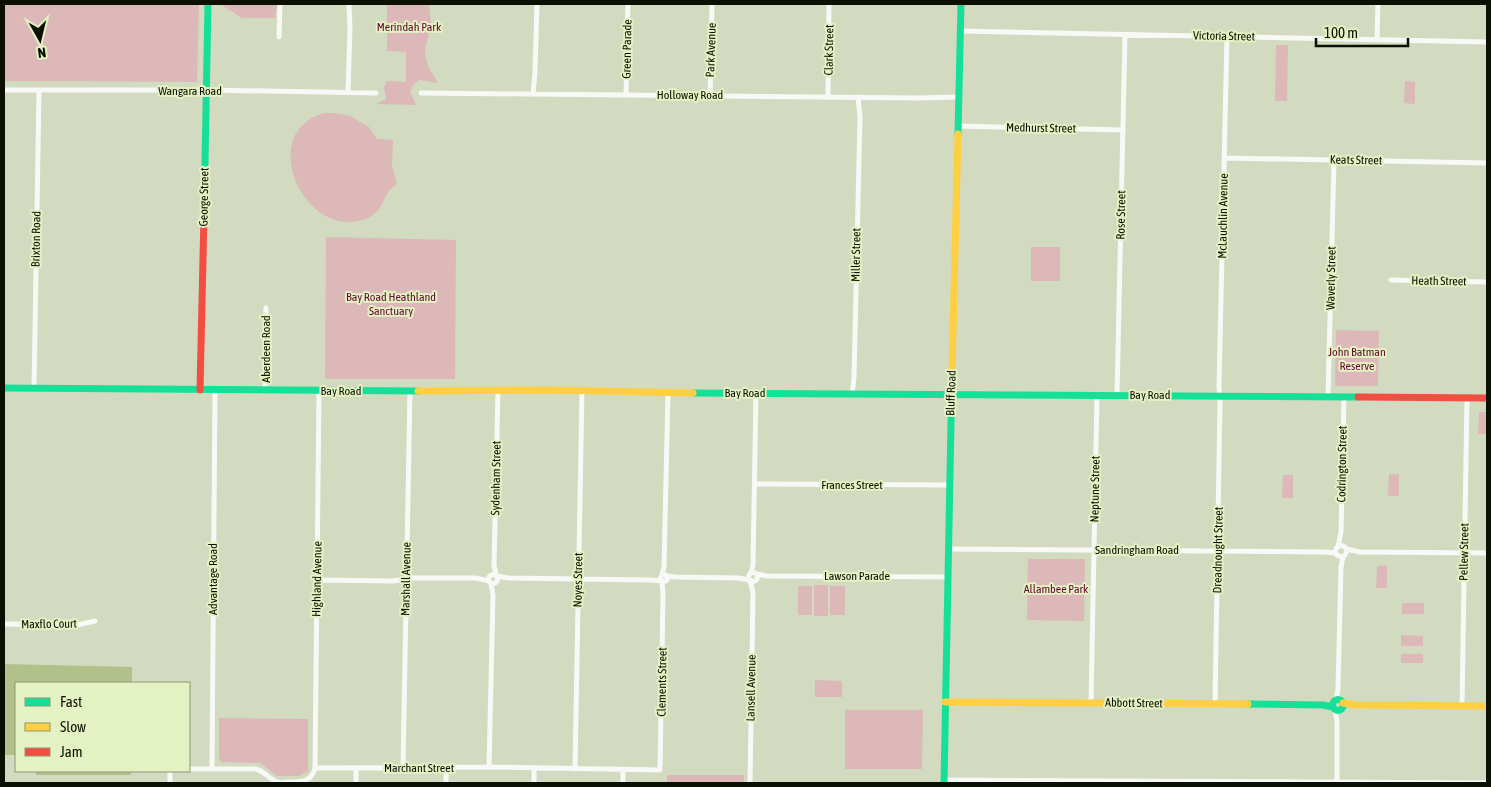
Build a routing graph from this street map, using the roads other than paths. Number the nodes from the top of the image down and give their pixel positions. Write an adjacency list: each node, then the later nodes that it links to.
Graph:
1 (208, 4): 18 (main road, George Street)
2 (280, 4): 13 (street)
3 (349, 4): 19 (street)
4 (537, 4): 22 (street)
5 (628, 4): 23 (street, Green Parade)
6 (712, 4): 24 (street, Park Avenue)
7 (829, 4): 25 (street, Clark Street)
8 (961, 4): 10 (main road, Bluff Road)
9 (1378, 4): 14 (street)
10 (960, 31): 11 (street, Victoria Street); 27 (main road, Bluff Road)
11 (1126, 34): 12 (street, Victoria Street); 29 (street, Rose Street)
12 (1228, 36): 14 (street, Victoria Street); 30 (street, McLauchlin Avenue)
13 (279, 37)
14 (1377, 40): 15 (street, Victoria Street)
15 (1487, 42)
16 (4, 90): 17 (street, Wangara Road)
17 (39, 90): 18 (street, Wangara Road); 37 (street, Brixton Road)
18 (206, 90): 19 (street, Wangara Road); 38 (main road, George Street)
19 (348, 92): 20 (street, Wangara Road)
20 (376, 93)
21 (421, 93): 22 (street, Holloway Road)
22 (535, 94): 23 (street, Holloway Road)
23 (626, 95): 24 (street, Holloway Road)
24 (710, 96): 25 (street, Holloway Road)
25 (828, 96): 26 (street, Holloway Road)
26 (860, 97): 27 (street, Holloway Road); 47 (street, Miller Street)
27 (959, 97): 28 (main road, Bluff Road)
28 (958, 126): 29 (street, Medhurst Street); 48 (main road, Bluff Road)
29 (1123, 130): 50 (street, Rose Street)
30 (1225, 158): 31 (street, Keats Street); 51 (street, McLauchlin Avenue)
31 (1334, 160): 32 (street, Keats Street); 52 (street, Waverly Street)
32 (1487, 164)
33 (1390, 280): 34 (street, Heath Street)
34 (1487, 282)
35 (266, 308): 40 (street, Aberdeen Road)
36 (4, 388): 37 (main road, Bay Road)
37 (34, 389): 38 (main road, Bay Road)
38 (200, 390): 39 (main road, Bay Road)
39 (215, 390): 40 (main road, Bay Road); 86 (street, Advantage Road)
40 (265, 390): 41 (main road, Bay Road)
41 (319, 390): 42 (main road, Bay Road); 70 (street, Highland Avenue)
42 (410, 391): 43 (main road, Bay Road); 66 (street, Marshall Avenue)
43 (498, 391): 44 (main road, Bay Road); 67 (street, Sydenham Street)
44 (582, 391): 45 (main road, Bay Road); 68 (street, Noyes Street)
45 (668, 393): 46 (main road, Bay Road); 69 (street, Clements Street)
46 (756, 394): 47 (main road, Bay Road); 56 (street, Lansell Avenue)
47 (852, 394): 48 (main road, Bay Road)
48 (951, 394): 49 (main road, Bay Road); 57 (main road, Bluff Road)
49 (1097, 395): 50 (main road, Bay Road); 59 (street, Neptune Street)
50 (1116, 395): 51 (main road, Bay Road)
51 (1219, 396): 52 (main road, Bay Road); 60 (street, Dreadnought Street)
52 (1328, 396): 53 (main road, Bay Road)
53 (1344, 396): 54 (main road, Bay Road); 61 (street, Codrington Street)
54 (1467, 398): 55 (main road, Bay Road); 62 (street, Pellew Street)
55 (1487, 398)
56 (755, 484): 57 (street, Frances Street); 65 (street, Lansell Avenue)
57 (950, 485): 58 (main road, Bluff Road)
58 (948, 549): 59 (street, Sandringham Road); 64 (main road, Bluff Road)
59 (1094, 550): 60 (street, Sandringham Road); 74 (street, Neptune Street)
60 (1218, 551): 61 (street, Sandringham Road); 75 (street, Dreadnought Street)
61 (1341, 551): 62 (street, Sandringham Road); 76 (street, Codrington Street)
62 (1464, 553): 63 (street, Sandringham Road); 77 (street, Pellew Street)
63 (1487, 553)
64 (948, 576): 65 (street, Lawson Parade); 73 (main road, Bluff Road)
65 (753, 577): 69 (street, Lawson Parade); 98 (street, Lansell Avenue)
66 (406, 579): 67 (street, Lawson Parade); 70 (street, Lawson Parade); 83 (street, Marshall Avenue)
67 (493, 579): 68 (street, Lawson Parade); 80 (street)
68 (578, 579): 69 (street, Lawson Parade); 87 (street, Noyes Street)
69 (664, 579): 89 (street, Clements Street)
70 (318, 580): 81 (street, Highland Avenue)
71 (95, 621): 72 (street, Maxflo Court)
72 (4, 624)
73 (945, 702): 74 (main road, Abbott Street); 92 (main road, Bluff Road)
74 (1091, 703): 75 (main road, Abbott Street)
75 (1215, 704): 76 (main road, Abbott Street)
76 (1338, 705): 77 (main road, Abbott Street); 99 (street, Codrington Street)
77 (1462, 706): 78 (main road, Abbott Street)
78 (1487, 706)
79 (446, 767): 80 (street, Marchant Street); 83 (street, Marchant Street); 95 (street)
80 (489, 767): 84 (street, Marchant Street)
81 (315, 768): 82 (street, Marchant Street); 91 (street)
82 (356, 768): 83 (street, Marchant Street); 94 (street)
83 (403, 768)
84 (534, 768): 87 (street, Marchant Street); 96 (street)
85 (190, 769): 86 (street)
86 (212, 769): 90 (street)
87 (574, 769): 88 (street, Marchant Street)
88 (623, 770): 89 (street, Marchant Street); 97 (street)
89 (660, 770)
90 (268, 776): 91 (street); 93 (street)
91 (274, 782)
92 (944, 782): 99 (street)
93 (265, 783)
94 (356, 783)
95 (446, 783)
96 (534, 783)
97 (623, 783)
98 (750, 783)
99 (1337, 783): 100 (street)
100 (1487, 783)

